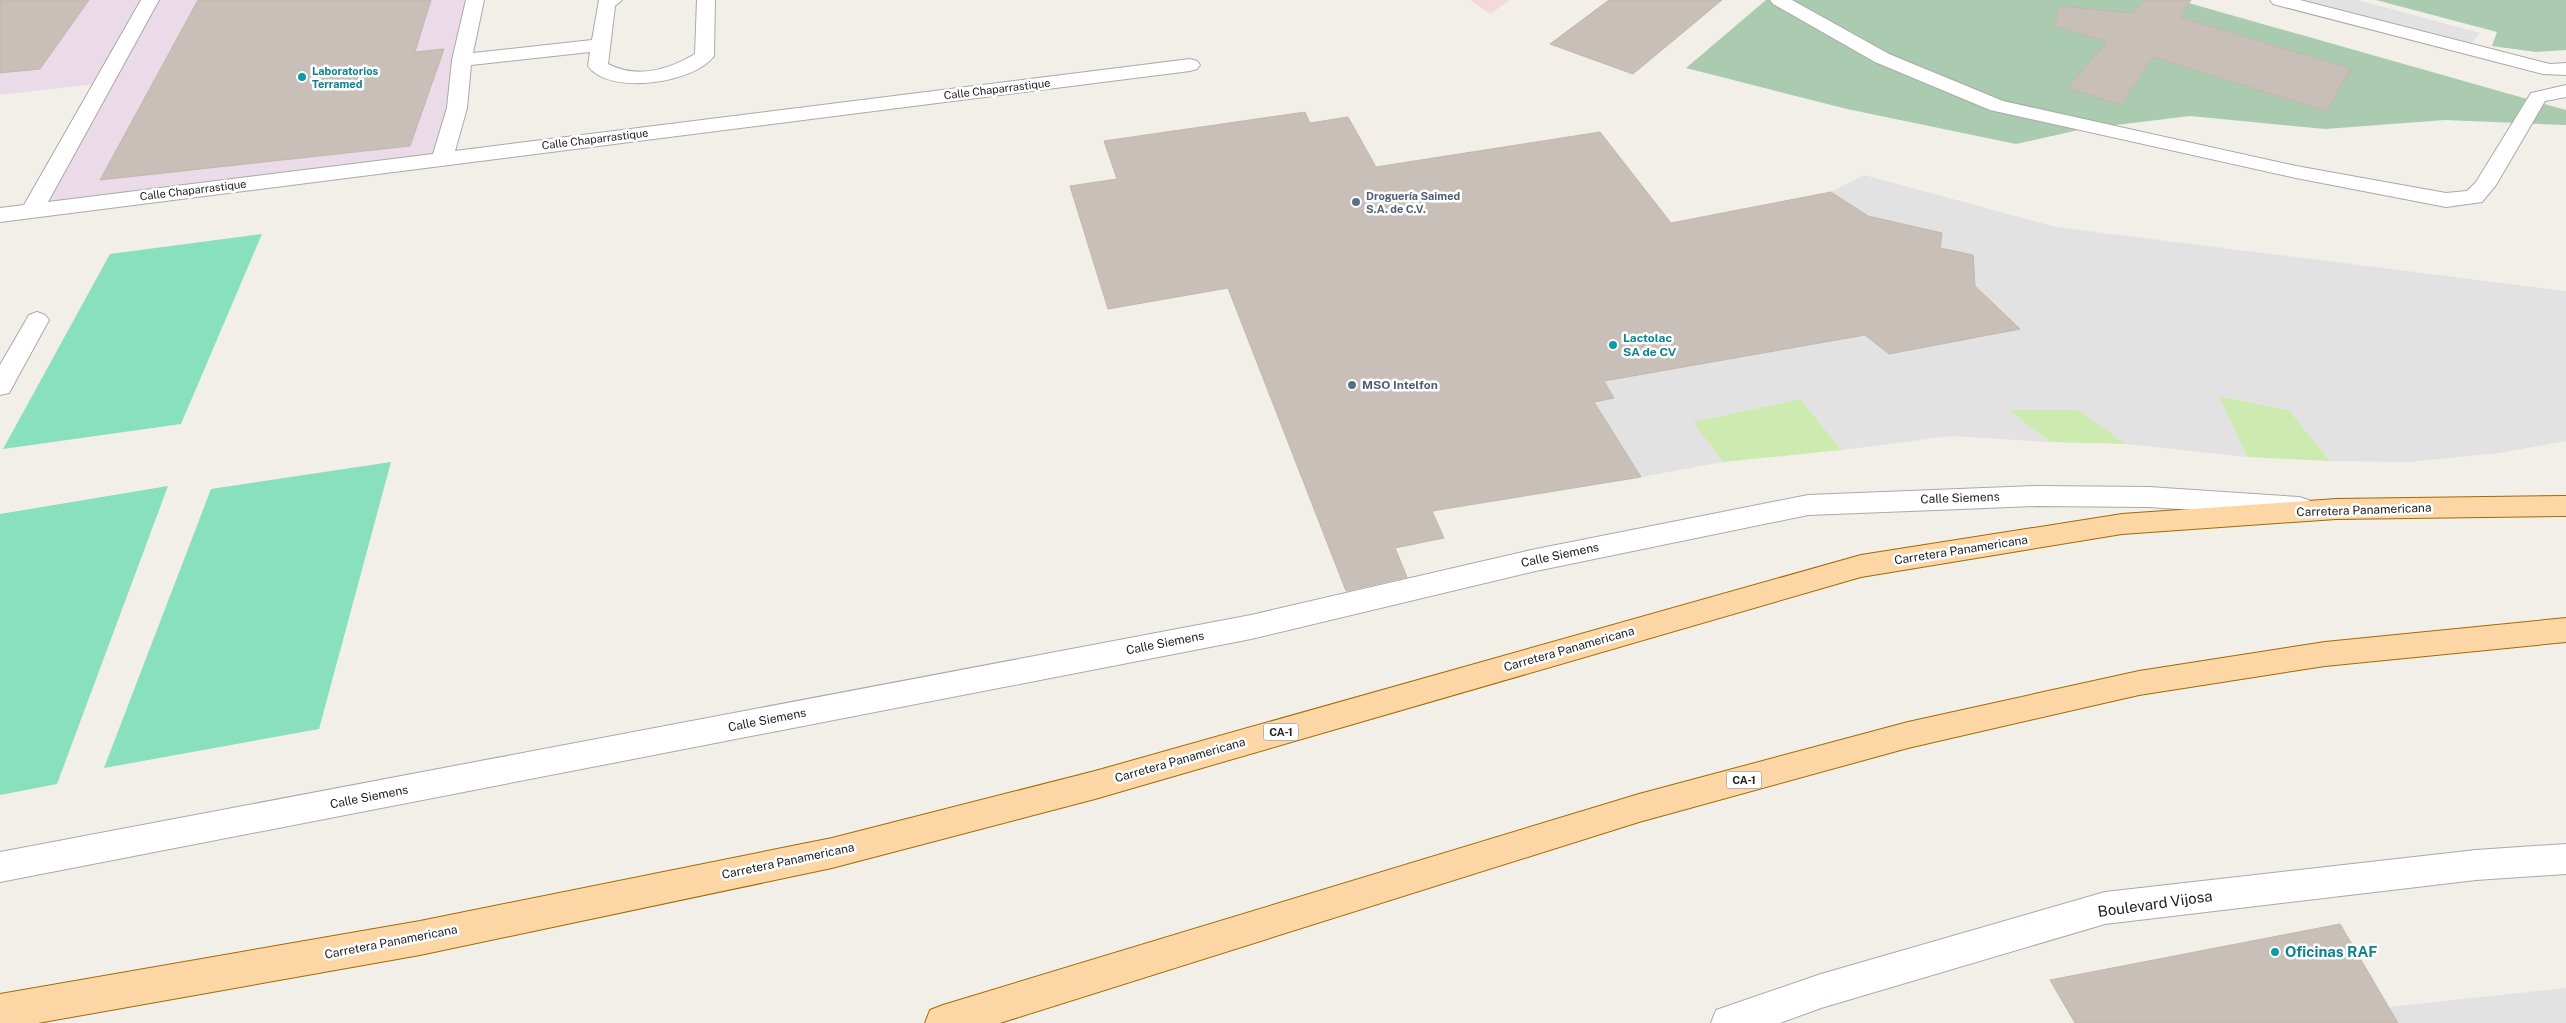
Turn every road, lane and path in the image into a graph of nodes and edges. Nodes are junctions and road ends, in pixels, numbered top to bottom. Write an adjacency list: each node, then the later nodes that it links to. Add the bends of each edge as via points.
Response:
1 (150, 0): 13 (street)
2 (475, 0): 8 (street)
3 (613, 0): 7 (street, via 606,3)
4 (706, 0): 7 (street, via 704,56 690,66 648,78 626,78 609,74 598,66)
5 (1779, 0): 11 (street, via 1882,58 1997,106 2296,172 2446,200 2474,197 2538,97)
6 (2279, 0): 10 (street, via 2550,70)
7 (599, 45): 8 (street)
8 (462, 60): 12 (street, via 457,108)
9 (1190, 65): 12 (street, Calle Chaparrastique)
10 (2566, 69)
11 (2566, 91)
12 (443, 158): 13 (street, Calle Chaparrastique)
13 (32, 211): 14 (street, Calle Chaparrastique)
14 (0, 215)
15 (38, 320): 16 (street)
16 (0, 387)
17 (2559, 503): 18 (main road, Carretera Panamericana / CA-1)
18 (2336, 509): 21 (street, Calle Siemens, via 2149,497 2056,496 1808,505 1531,561 1250,627); 22 (main road, Carretera Panamericana / CA-1, via 2122,524 1861,566 1095,785 832,853 420,938)
19 (2566, 630): 23 (main road, CA-1, via 2325,654 2139,683 1908,735 1639,808)
20 (2566, 859): 24 (street, Boulevard Vijosa, via 2476,865 2105,908 1821,991)
21 (0, 867)
22 (0, 1012)
23 (943, 1023)
24 (1728, 1023)

